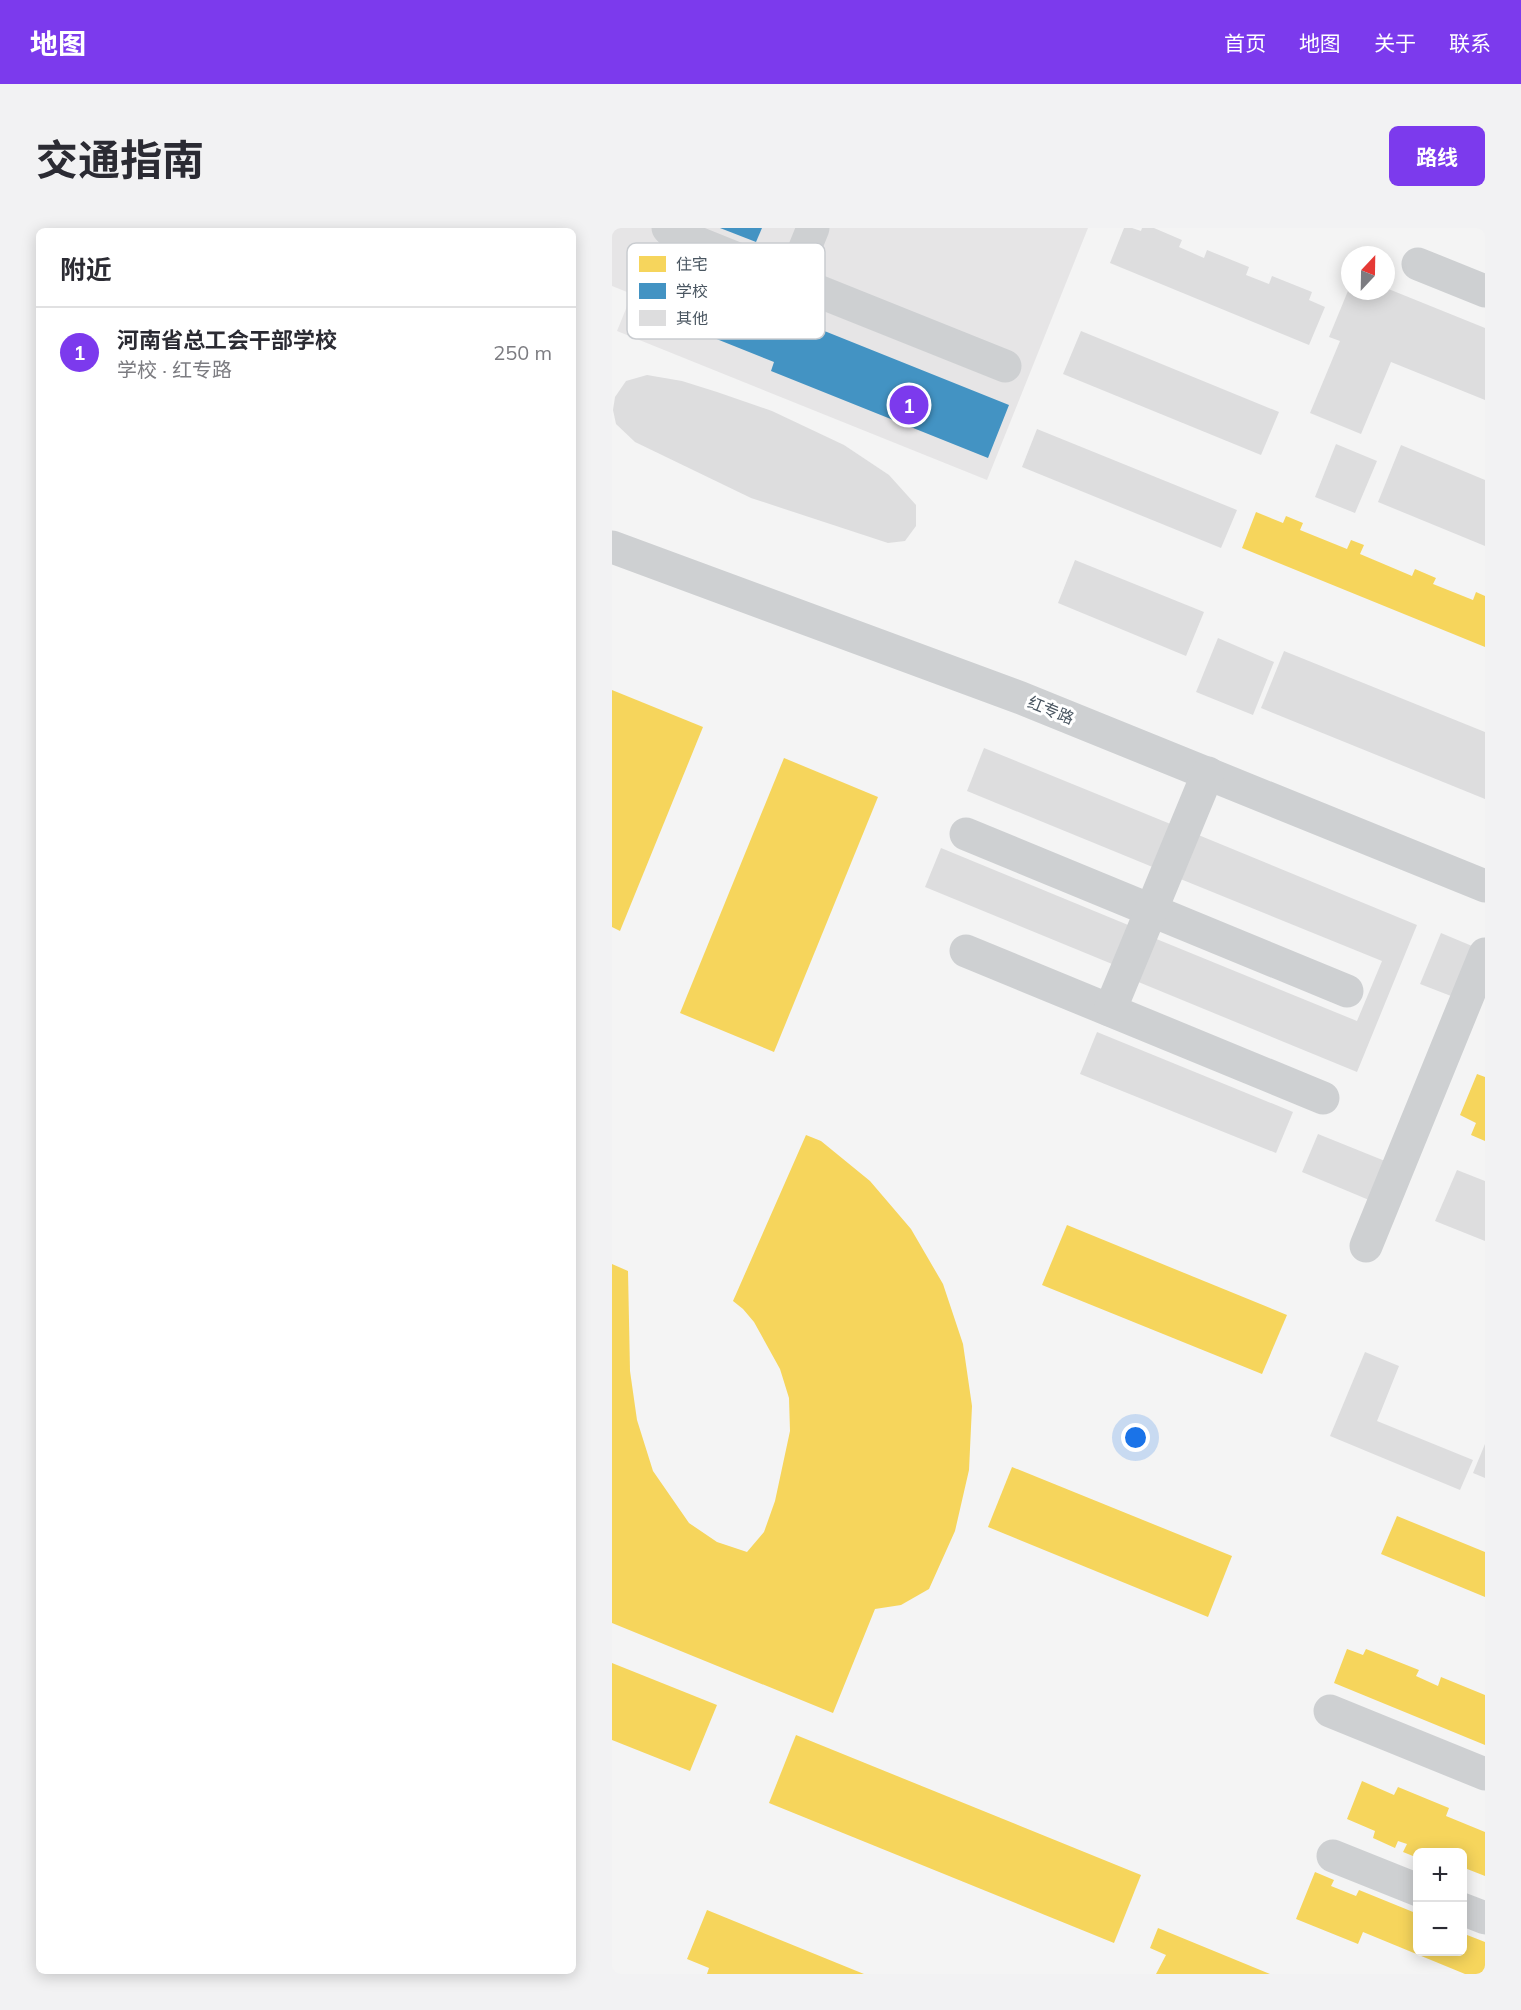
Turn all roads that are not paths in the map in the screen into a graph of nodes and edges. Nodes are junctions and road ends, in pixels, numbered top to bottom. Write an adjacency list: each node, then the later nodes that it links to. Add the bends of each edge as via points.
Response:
1 (668, 228): 3 (street)
2 (813, 228): 4 (street)
3 (698, 243)
4 (807, 243)
5 (1418, 264): 6 (street)
6 (1485, 291)
7 (825, 293): 8 (street)
8 (1005, 366)
9 (612, 547): 10 (street, 红专路, via 1021,698)
10 (1208, 773): 12 (street, 红专路); 13 (street)
11 (966, 834): 13 (street)
12 (1485, 886)
13 (1151, 910): 16 (street); 17 (street)
14 (966, 951): 17 (street)
15 (1485, 954): 19 (street)
16 (1347, 991)
17 (1110, 1010): 18 (street)
18 (1323, 1098)
19 (1365, 1246)
20 (1330, 1711): 21 (street)
21 (1485, 1774)
22 (1333, 1856): 23 (street)
23 (1413, 1888)
24 (1467, 1911): 25 (street)
25 (1485, 1918)

